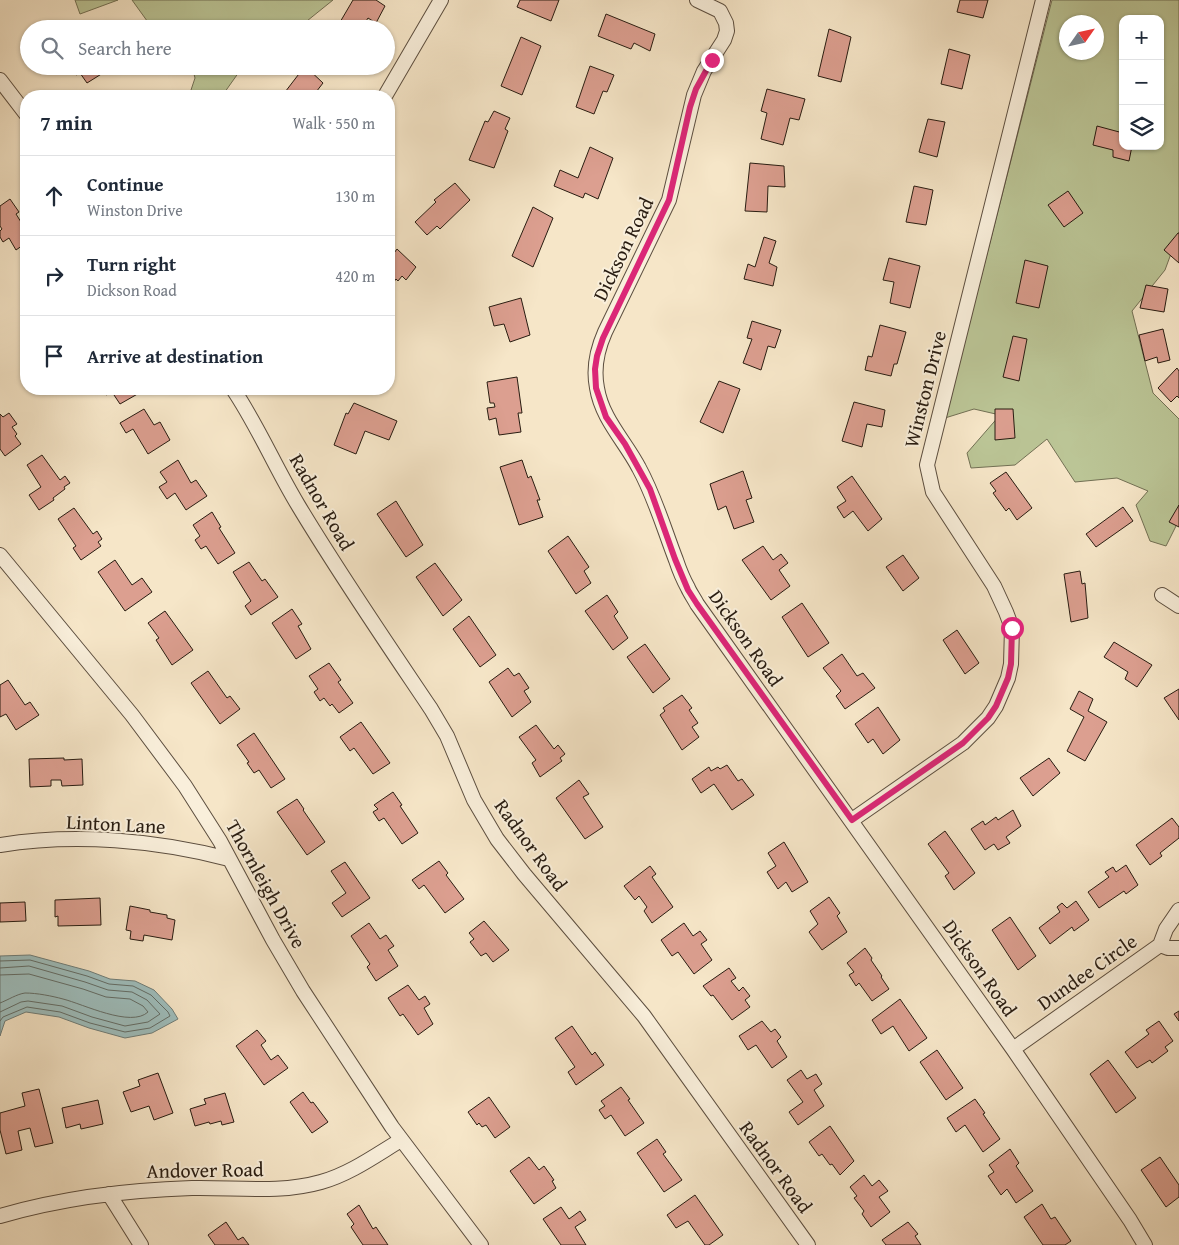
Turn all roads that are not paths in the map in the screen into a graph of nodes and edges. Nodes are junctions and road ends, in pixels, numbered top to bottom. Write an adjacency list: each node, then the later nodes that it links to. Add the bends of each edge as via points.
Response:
1 (441, 0): 5 (street)
2 (697, 0): 11 (street, Dickson Road, via 720,11 727,32 694,95 669,200 603,338 595,369 596,388 606,417 650,489 688,590)
3 (1043, 0): 11 (street, Winston Drive, via 927,464 939,503 994,586 1006,612 1012,628 1008,678 988,718 963,743)
4 (0, 80): 6 (street)
5 (388, 90)
6 (20, 106)
7 (237, 395): 23 (street, Radnor Road, via 325,550 447,736 474,800 497,839 644,1016)
8 (0, 555): 13 (street, Thornleigh Drive, via 156,744)
9 (1162, 595): 10 (street)
10 (1179, 606)
11 (852, 820): 17 (street, Dickson Road)
12 (0, 845): 13 (street, Linton Lane, via 61,840 121,841 174,847)
13 (230, 859): 18 (street, Thornleigh Drive, via 303,990)
14 (1179, 910): 15 (street, Dundee Circle)
15 (1160, 945): 16 (street, Dundee Circle); 17 (street, Dundee Circle)
16 (1179, 948)
17 (1013, 1049): 24 (street, Dickson Road)
18 (401, 1140): 19 (street, Andover Road, via 340,1175 300,1187 171,1189); 22 (street, Thornleigh Drive)
19 (109, 1194): 20 (street, Andover Road); 21 (street)
20 (0, 1216)
21 (141, 1245)
22 (481, 1245)
23 (808, 1245)
24 (1145, 1245)

